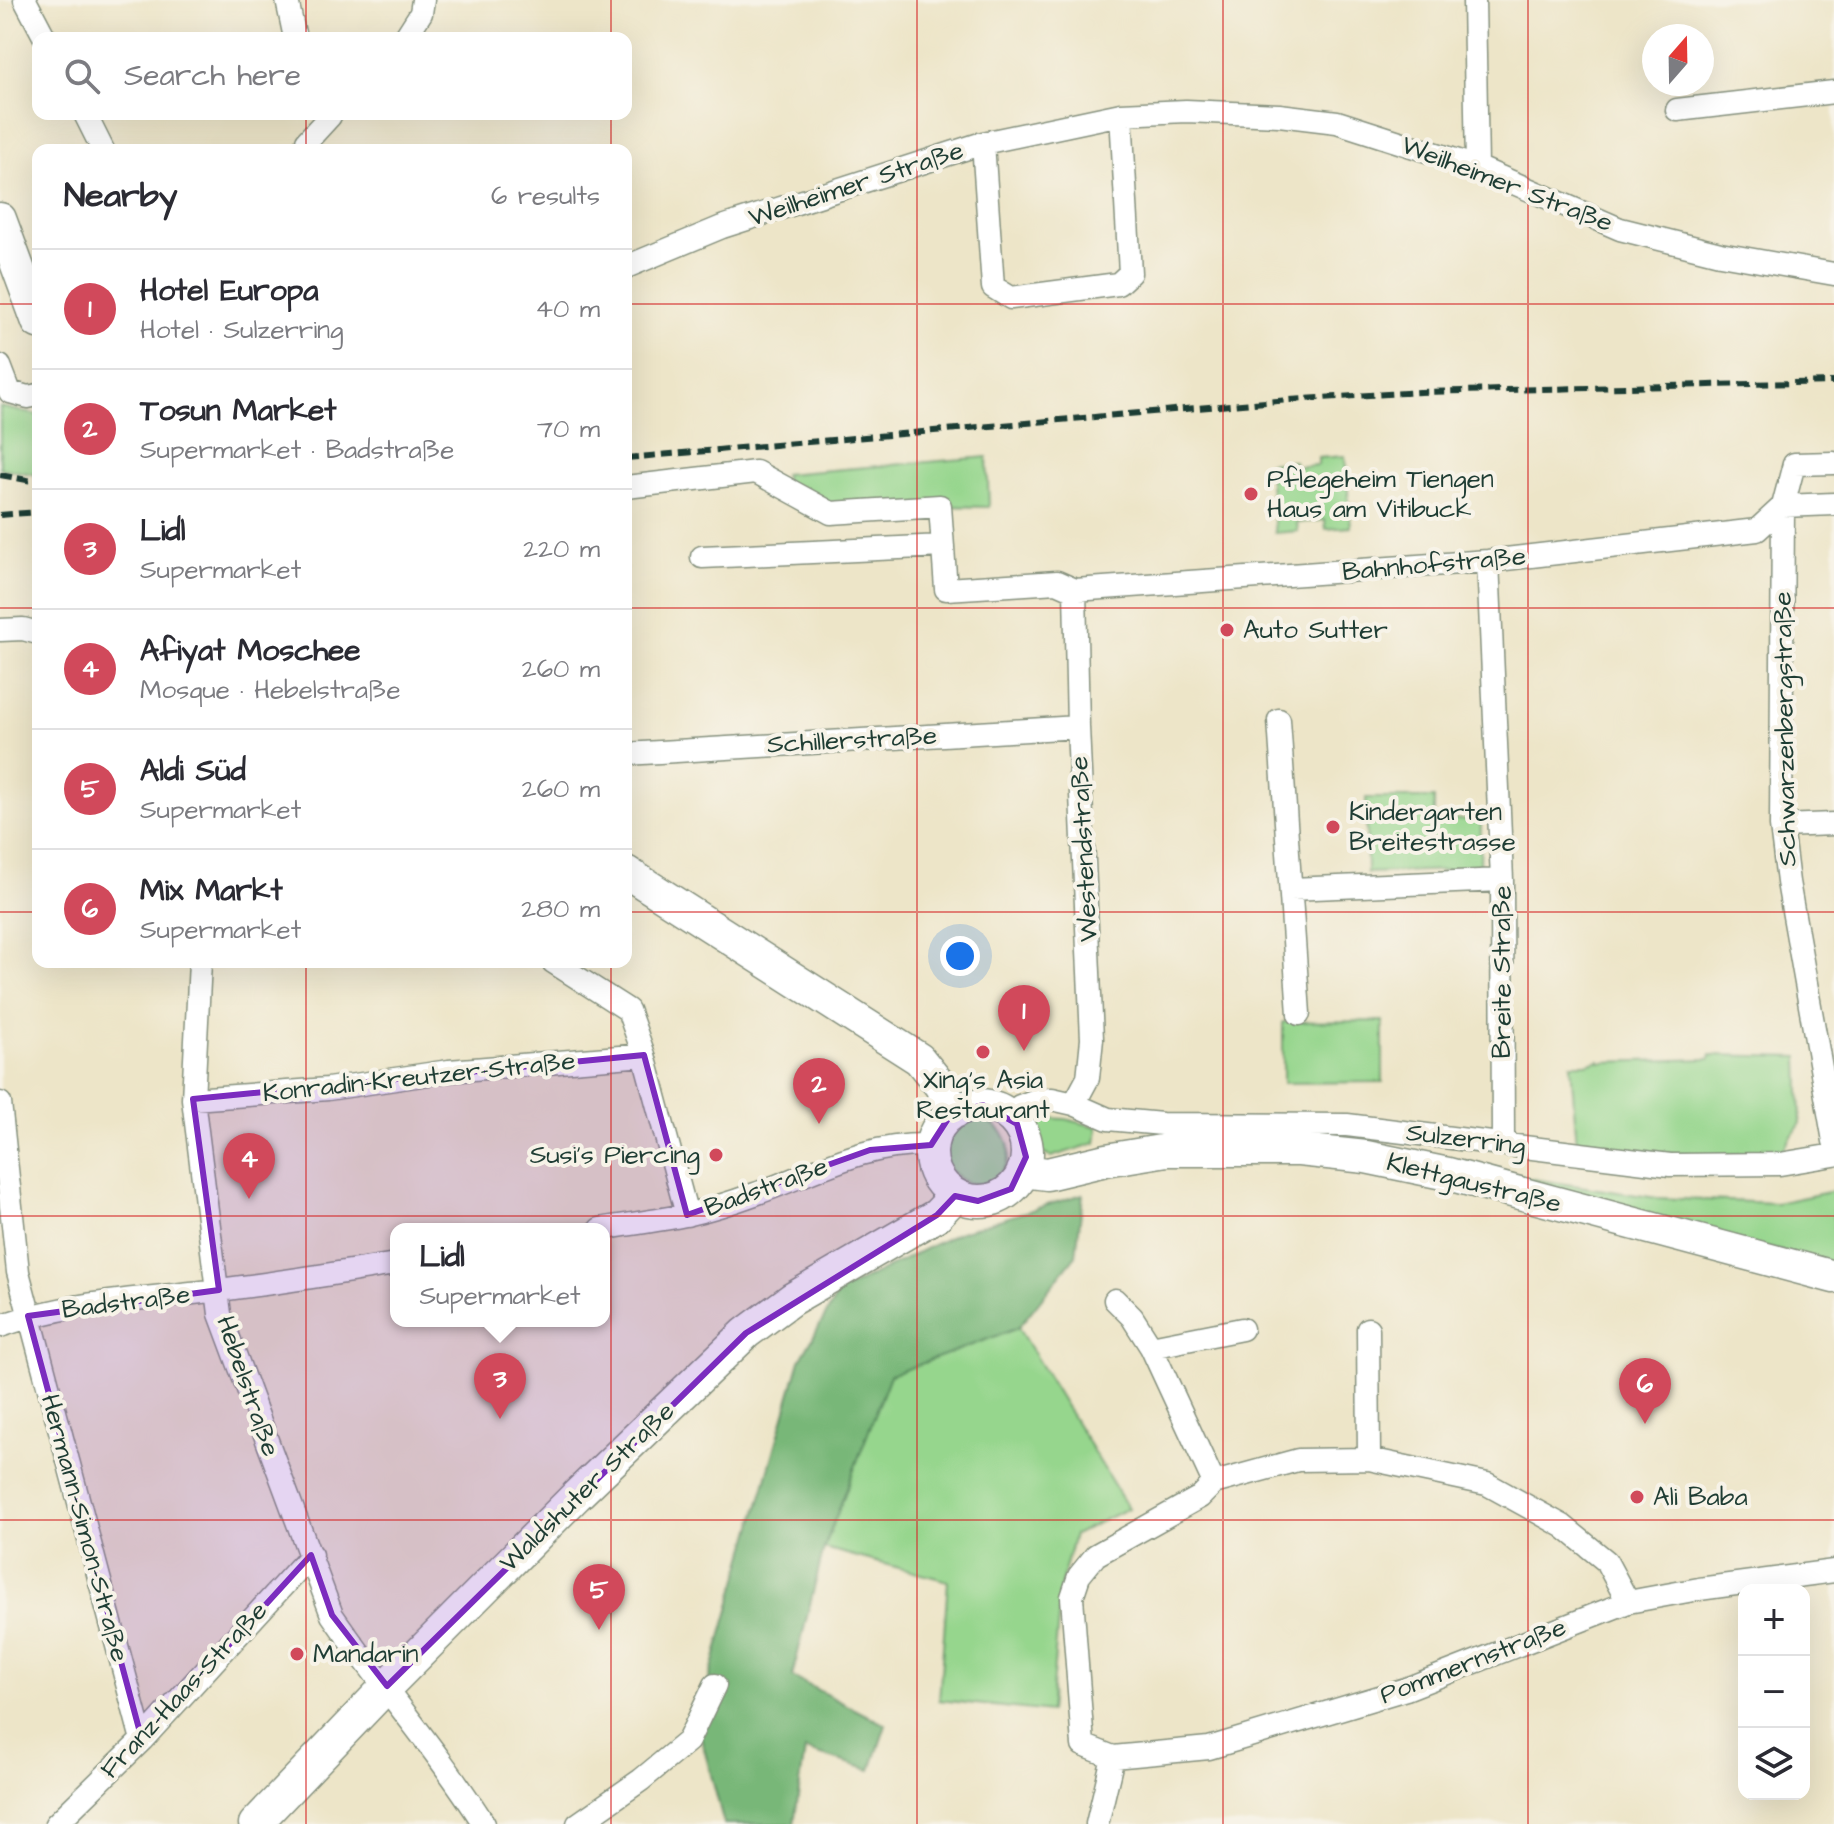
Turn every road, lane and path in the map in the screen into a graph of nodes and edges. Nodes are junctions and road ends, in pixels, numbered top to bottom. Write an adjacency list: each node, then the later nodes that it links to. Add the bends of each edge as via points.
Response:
1 (25, 0): 5 (street)
2 (287, 0): 6 (street)
3 (423, 0): 7 (street)
4 (1474, 0): 16 (street)
5 (42, 32)
6 (294, 32)
7 (409, 32)
8 (1834, 92): 9 (street)
9 (1677, 110)
10 (1121, 114): 13 (street, Weilheimer Straße); 13 (street, via 1130,273 1118,284 1011,298 993,287); 16 (street, Weilheimer Straße, via 1186,111 1337,122)
11 (88, 120): 14 (street)
12 (319, 120): 15 (street)
13 (983, 143): 18 (street, Weilheimer Straße, via 722,227)
14 (100, 144)
15 (307, 144)
16 (1477, 167): 19 (street, Weilheimer Straße, via 1620,229)
17 (0, 219): 20 (main road)
18 (632, 264)
19 (1834, 274)
20 (32, 306)
21 (0, 366): 22 (street, via 10,392)
22 (32, 396)
23 (1834, 463): 26 (street, via 1794,464)
24 (632, 486): 27 (street, via 756,472 831,513 940,506)
25 (1834, 504): 26 (street)
26 (1783, 506): 29 (street, Bahnhofstraße, via 1757,530); 37 (street, Schwarzenbergstraße)
27 (943, 546): 28 (street); 30 (street, via 946,589 1057,582)
28 (702, 557)
29 (1488, 561): 30 (street, Bahnhofstraße); 39 (street, Breite Straße)
30 (1075, 590): 34 (street, Westendstraße)
31 (0, 630): 32 (street)
32 (32, 631)
33 (1279, 720): 40 (street)
34 (1078, 727): 35 (street, Schillerstraße); 47 (street, Westendstraße, via 1092,1039 1088,1078)
35 (632, 754)
36 (1834, 824): 37 (street)
37 (1781, 826): 50 (street, Schwarzenbergstraße)
38 (632, 876): 48 (main road, via 919,1059)
39 (1502, 880): 40 (street); 51 (street, Breite Straße)
40 (1291, 889): 43 (street)
41 (200, 968): 45 (street, Hebelstraße)
42 (562, 968): 44 (street, via 628,1010)
43 (1299, 1014)
44 (644, 1055): 45 (street, Konradin-Kreutzer-Straße); 56 (street)
45 (193, 1099): 60 (street, Hebelstraße)
46 (0, 1103): 62 (street, Hermann-Simon-Straße, via 18,1272)
47 (1074, 1104): 49 (street, Sulzerring, via 1036,1100); 51 (street, Sulzerring, via 1108,1119 1149,1123 1347,1125)
48 (955, 1112): 49 (main road, via 983,1105); 52 (main road, via 941,1123)
49 (1009, 1115): 54 (main road, via 1024,1138)
50 (1834, 1141)
51 (1503, 1144): 53 (street, Sulzerring, via 1670,1165 1780,1164)
52 (931, 1145): 55 (main road, via 935,1172); 56 (street, Badstraße, via 870,1150)
53 (1834, 1155)
54 (1023, 1171): 55 (main road, via 1011,1189 996,1198); 59 (main road, Klettgaustraße, via 1047,1174 1167,1150 1299,1150 1366,1157)
55 (955, 1196): 73 (main road, Waldshuter Straße, via 937,1215 792,1299 746,1333)
56 (687, 1215): 57 (street, Badstraße)
57 (610, 1227)
58 (390, 1265): 60 (street, Badstraße)
59 (1834, 1277)
60 (219, 1290): 62 (street, Badstraße); 69 (street, Hebelstraße, via 220,1314)
61 (1115, 1300): 66 (street)
62 (28, 1316): 63 (street, Badstraße); 74 (street, Hermann-Simon-Straße)
63 (0, 1326)
64 (1242, 1329): 66 (street)
65 (1368, 1329): 67 (street)
66 (1151, 1347): 68 (street)
67 (1369, 1459): 68 (street, via 1298,1460); 71 (street, via 1487,1484 1563,1526 1606,1561)
68 (1214, 1483): 75 (street, Pommernstraße, via 1200,1497 1096,1555 1079,1576 1072,1597 1083,1745)
69 (311, 1555): 73 (street, Hebelstraße, via 332,1615); 74 (street, Franz-Haas-Straße)
70 (1834, 1571): 71 (street, Pommernstraße)
71 (1628, 1602): 75 (street, Pommernstraße, via 1406,1689 1209,1748)
72 (715, 1685): 79 (street, via 688,1741)
73 (387, 1686): 77 (main road, Waldshuter Straße); 78 (street, Hebelstraße)
74 (142, 1740): 76 (street, Franz-Haas-Straße)
75 (1113, 1757): 80 (street)
76 (56, 1824)
77 (255, 1824)
78 (484, 1824)
79 (578, 1824)
80 (1097, 1824)

